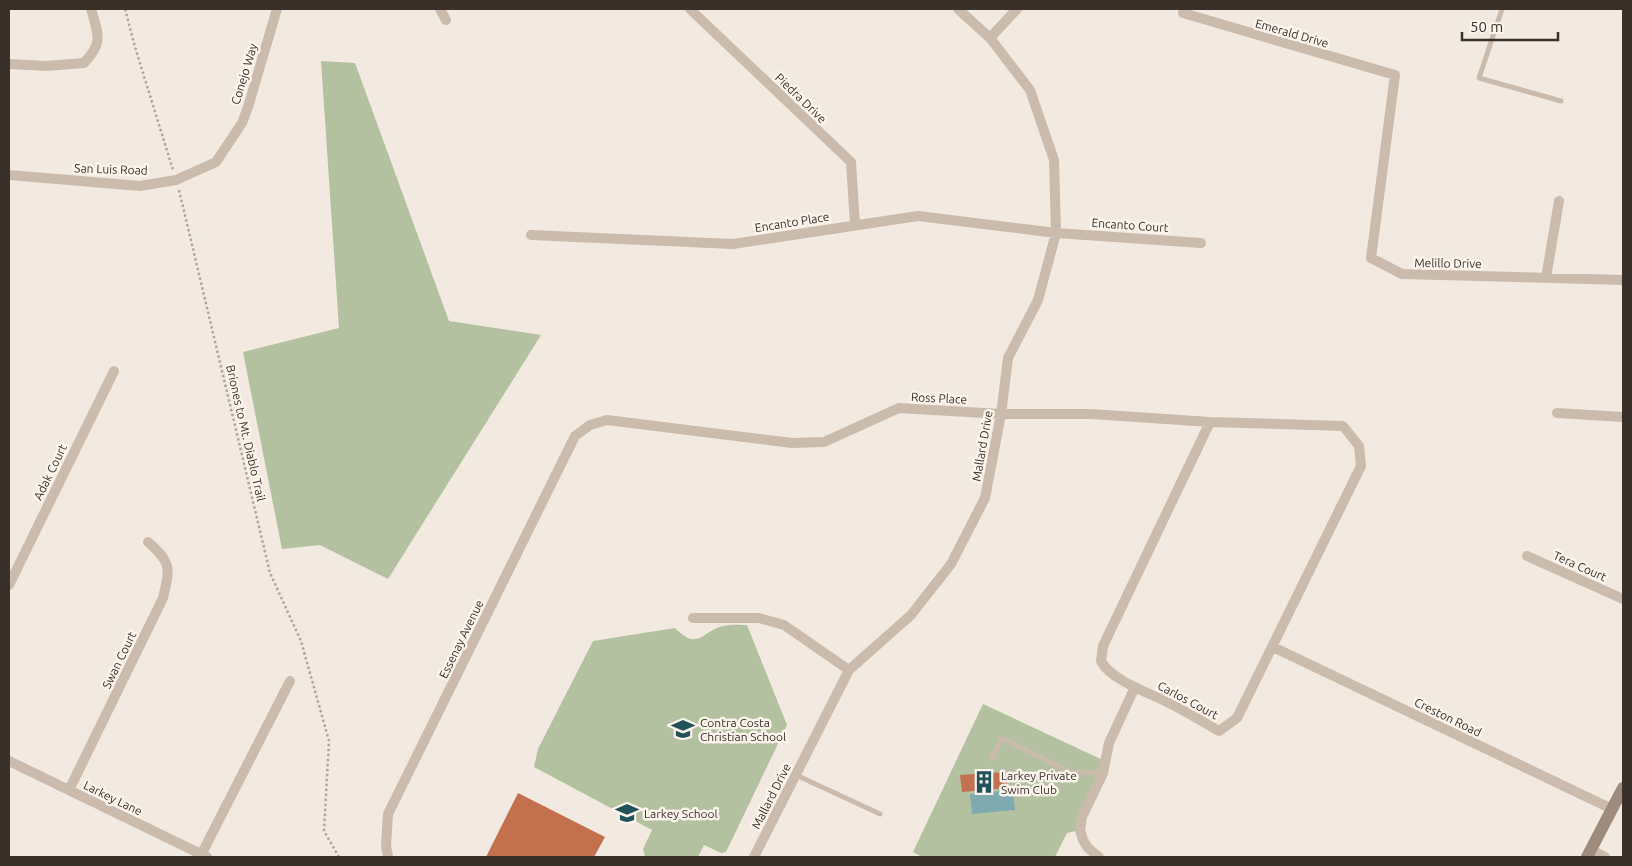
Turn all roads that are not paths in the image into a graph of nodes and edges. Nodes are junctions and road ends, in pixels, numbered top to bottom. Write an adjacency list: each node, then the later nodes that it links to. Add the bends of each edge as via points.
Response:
1 (91, 9): 11 (street, via 98,35 95,51 84,63)
2 (277, 9): 14 (street, Conejo Way, via 248,107)
3 (440, 9): 9 (street)
4 (958, 9): 10 (street, Mallard Drive)
5 (1017, 9): 10 (street)
6 (1502, 9): 13 (lane, via 1479,78)
7 (697, 11): 17 (street, Piedra Drive, via 851,162)
8 (1183, 13): 12 (street, Emerald Drive)
9 (446, 20)
10 (990, 38): 18 (street, Mallard Drive, via 1030,90 1048,142 1054,160)
11 (9, 64)
12 (1395, 75): 21 (street, Melillo Drive, via 1371,258 1402,274)
13 (1561, 101)
14 (229, 144): 15 (street, San Luis Road, via 216,162 176,180 140,186)
15 (9, 176)
16 (1559, 201): 21 (street)
17 (855, 224): 18 (street, Encanto Place, via 918,216); 19 (street, Encanto Place, via 733,244)
18 (1056, 233): 20 (street, Encanto Court); 25 (street, Mallard Drive, via 1038,300 1008,358)
19 (531, 234)
20 (1201, 243)
21 (1546, 278): 22 (street, Melillo Drive)
22 (1623, 280)
23 (114, 371): 32 (street, Adak Court)
24 (1557, 413): 26 (street)
25 (1001, 414): 27 (street, Ross Place, via 1091,414); 29 (street, Ross Place, via 899,408 824,442 792,443 607,420 590,425); 36 (street, Mallard Drive, via 985,498 951,564 911,615)
26 (1623, 417)
27 (1210, 422): 28 (street, Ross Place); 38 (street, Carlos Court, via 1103,646 1103,666)
28 (1343, 426): 35 (street, Carlos Court, via 1359,446 1361,466)
29 (575, 436): 49 (street, Essenay Avenue, via 388,814)
30 (148, 542): 44 (street, Swan Court, via 164,555 168,574 163,598)
31 (1527, 556): 33 (street, Tera Court)
32 (9, 585)
33 (1623, 599)
34 (693, 618): 36 (street, via 759,618 784,625)
35 (1273, 646): 38 (street, Carlos Court, via 1237,718 1219,731); 45 (street, Creston Road)
36 (850, 670): 42 (street, Mallard Drive)
37 (290, 681): 48 (street)
38 (1135, 687): 41 (street, via 1109,743)
39 (992, 759): 41 (lane, via 1002,738 1070,772)
40 (9, 761): 44 (street, Larkey Lane)
41 (1103, 772): 51 (street, via 1082,817 1080,830 1088,848)
42 (795, 774): 46 (lane); 50 (street, Mallard Drive)
43 (1623, 788): 45 (main road)
44 (69, 790): 48 (street, Larkey Lane)
45 (1612, 809): 47 (main road)
46 (880, 814)
47 (1589, 854): 52 (street)
48 (204, 856)
49 (388, 857)
50 (754, 857)
51 (1100, 857)
52 (1605, 857)

